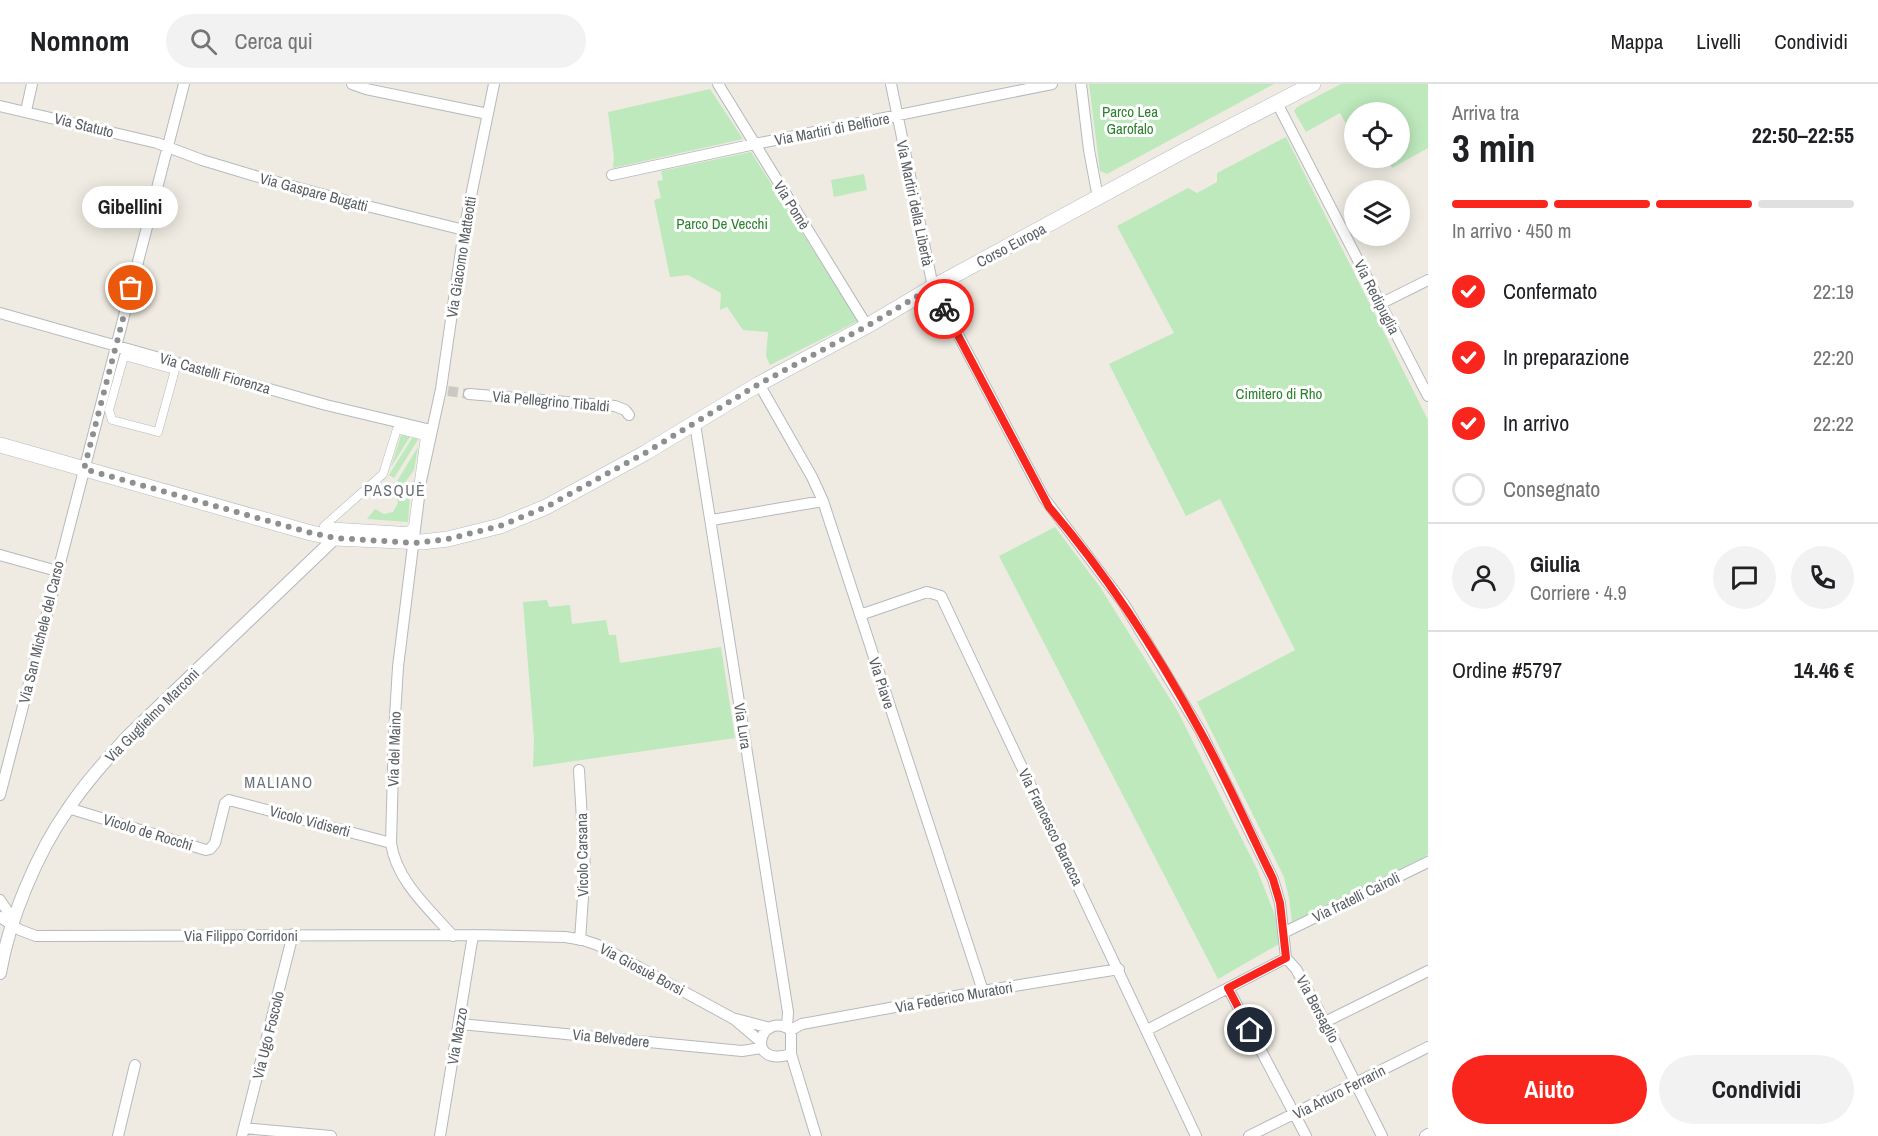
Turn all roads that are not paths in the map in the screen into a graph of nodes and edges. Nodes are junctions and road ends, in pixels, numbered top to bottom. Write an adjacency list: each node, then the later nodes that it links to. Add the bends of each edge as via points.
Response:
1 (32, 84): 12 (street)
2 (184, 84): 17 (street, Via San Michele del Carso)
3 (352, 84): 13 (street)
4 (494, 84): 13 (street, Via Giacomo Matteotti)
5 (718, 84): 16 (street, Via Pomè)
6 (891, 84): 14 (street, Via Martiri della Libertà)
7 (1052, 84): 14 (street, Via Martiri di Belfiore)
8 (1081, 84): 19 (street)
9 (1313, 84): 10 (main road, Corso Europa)
10 (1277, 103): 19 (main road, Corso Europa); 23 (street, Via Redipuglia)
11 (2, 106): 12 (street, Via Statuto); 15 (street)
12 (26, 111): 17 (street, Via Statuto)
13 (488, 114): 20 (street, Via Giacomo Matteotti)
14 (897, 116): 16 (street, Via Martiri di Belfiore); 22 (street, Via Martiri della Libertà)
15 (0, 118)
16 (754, 144): 18 (street, Via Martiri di Belfiore); 25 (street, Via Pomè)
17 (167, 147): 20 (street, Via Gaspare Bugatti, via 273,181); 26 (street, Via San Michele del Carso)
18 (612, 175)
19 (1098, 198): 22 (main road, Corso Europa)
20 (464, 230): 33 (street, Via Giacomo Matteotti, via 444,390)
21 (1428, 280): 23 (street)
22 (933, 287): 25 (main road, Corso Europa); 52 (street, Via Bersaglio, via 1044,498 1124,604 1201,732 1273,879)
23 (1380, 304): 30 (street, Via Redipuglia)
24 (0, 313): 26 (street, Via Castelli Fiorenza)
25 (867, 326): 28 (main road, Corso Europa)
26 (117, 344): 33 (street, Via Castelli Fiorenza); 35 (street, Via San Michele del Carso)
27 (124, 356): 27 (street, via 175,370 158,432 112,420 109,410)
28 (759, 384): 32 (main road, Corso Europa); 36 (street, Via Piave)
29 (469, 394): 31 (street, Via Pellegrino Tibaldi, via 615,406)
30 (1428, 396)
31 (629, 415)
32 (695, 424): 37 (street, Via Lura); 39 (main road, Corso Europa, via 546,507 500,526)
33 (428, 433): 33 (street, via 410,530 324,526 384,474 396,429); 39 (street, Via del Maino)
34 (0, 445): 35 (main road, Corso Europa)
35 (84, 469): 38 (main road, Corso Europa); 41 (street, Via San Michele del Carso)
36 (823, 501): 37 (street); 42 (street, Via Piave)
37 (712, 520): 67 (street, Via Lura)
38 (335, 538): 39 (main road, Corso Europa); 46 (street, Via Guglielmo Marconi, via 129,735)
39 (414, 543): 47 (street, Via del Maino, via 398,667)
40 (0, 555): 41 (street)
41 (57, 571): 44 (street, Via San Michele del Carso)
42 (860, 615): 58 (street, Via Francesco Baracca, via 927,592 941,596); 62 (street, Via Piave)
43 (579, 770): 56 (street, Vicolo Carsana, via 585,869)
44 (0, 795)
45 (228, 800): 46 (street, Vicolo de Rocchi, via 213,846 206,850); 47 (street, Vicolo Vidiserti)
46 (68, 808): 51 (street, Via Guglielmo Marconi)
47 (391, 843): 55 (street, Via del Maino, via 400,870)
48 (1428, 862): 52 (street, Via fratelli Cairoli)
49 (0, 900): 51 (street)
50 (0, 917): 51 (street, Via Filippo Corridoni)
51 (11, 924): 53 (street, Via Filippo Corridoni, via 36,936); 60 (street, Via Guglielmo Marconi)
52 (1283, 933): 57 (street, Via Bersaglio)
53 (293, 934): 55 (street, Via Filippo Corridoni); 75 (street, Via Ugo Foscolo)
54 (473, 935): 55 (street, Via Filippo Corridoni); 56 (street, Via Giosuè Borsi); 65 (street, Via Mazzo)
55 (453, 936)
56 (580, 940): 63 (street, Via Giosuè Borsi, via 598,945)
57 (1286, 958): 61 (street); 64 (street, Via Bersaglio)
58 (1119, 969): 62 (street, Via Federico Muratori); 68 (street, Via Francesco Baracca)
59 (1428, 971): 64 (street)
60 (0, 973)
61 (1228, 988): 68 (street); 74 (street)
62 (983, 991): 67 (street, Via Federico Muratori)
63 (734, 1019): 66 (street, Via Giosuè Borsi); 69 (street, Via Giosuè Borsi)
64 (1325, 1022): 73 (street, Via Bersaglio)
65 (460, 1024): 69 (street, Via Belvedere, via 742,1051); 78 (street, Via Mazzo)
66 (770, 1028): 67 (street); 69 (street, via 764,1032)
67 (789, 1029): 71 (street)
68 (1147, 1030): 80 (street, Via Francesco Baracca)
69 (761, 1045): 71 (street, via 765,1053)
70 (1428, 1047): 73 (street, Via Arturo Ferrarin)
71 (791, 1054): 79 (street)
72 (135, 1065): 76 (street)
73 (1356, 1083): 74 (street, Via Arturo Ferrarin); 83 (street, Via Bersaglio)
74 (1295, 1114): 81 (street, Via Arturo Ferrarin); 82 (street)
75 (243, 1132): 77 (street)
76 (118, 1136)
77 (331, 1136)
78 (440, 1136)
79 (816, 1136)
80 (1196, 1136)
81 (1249, 1136)
82 (1306, 1136)
83 (1383, 1136)

